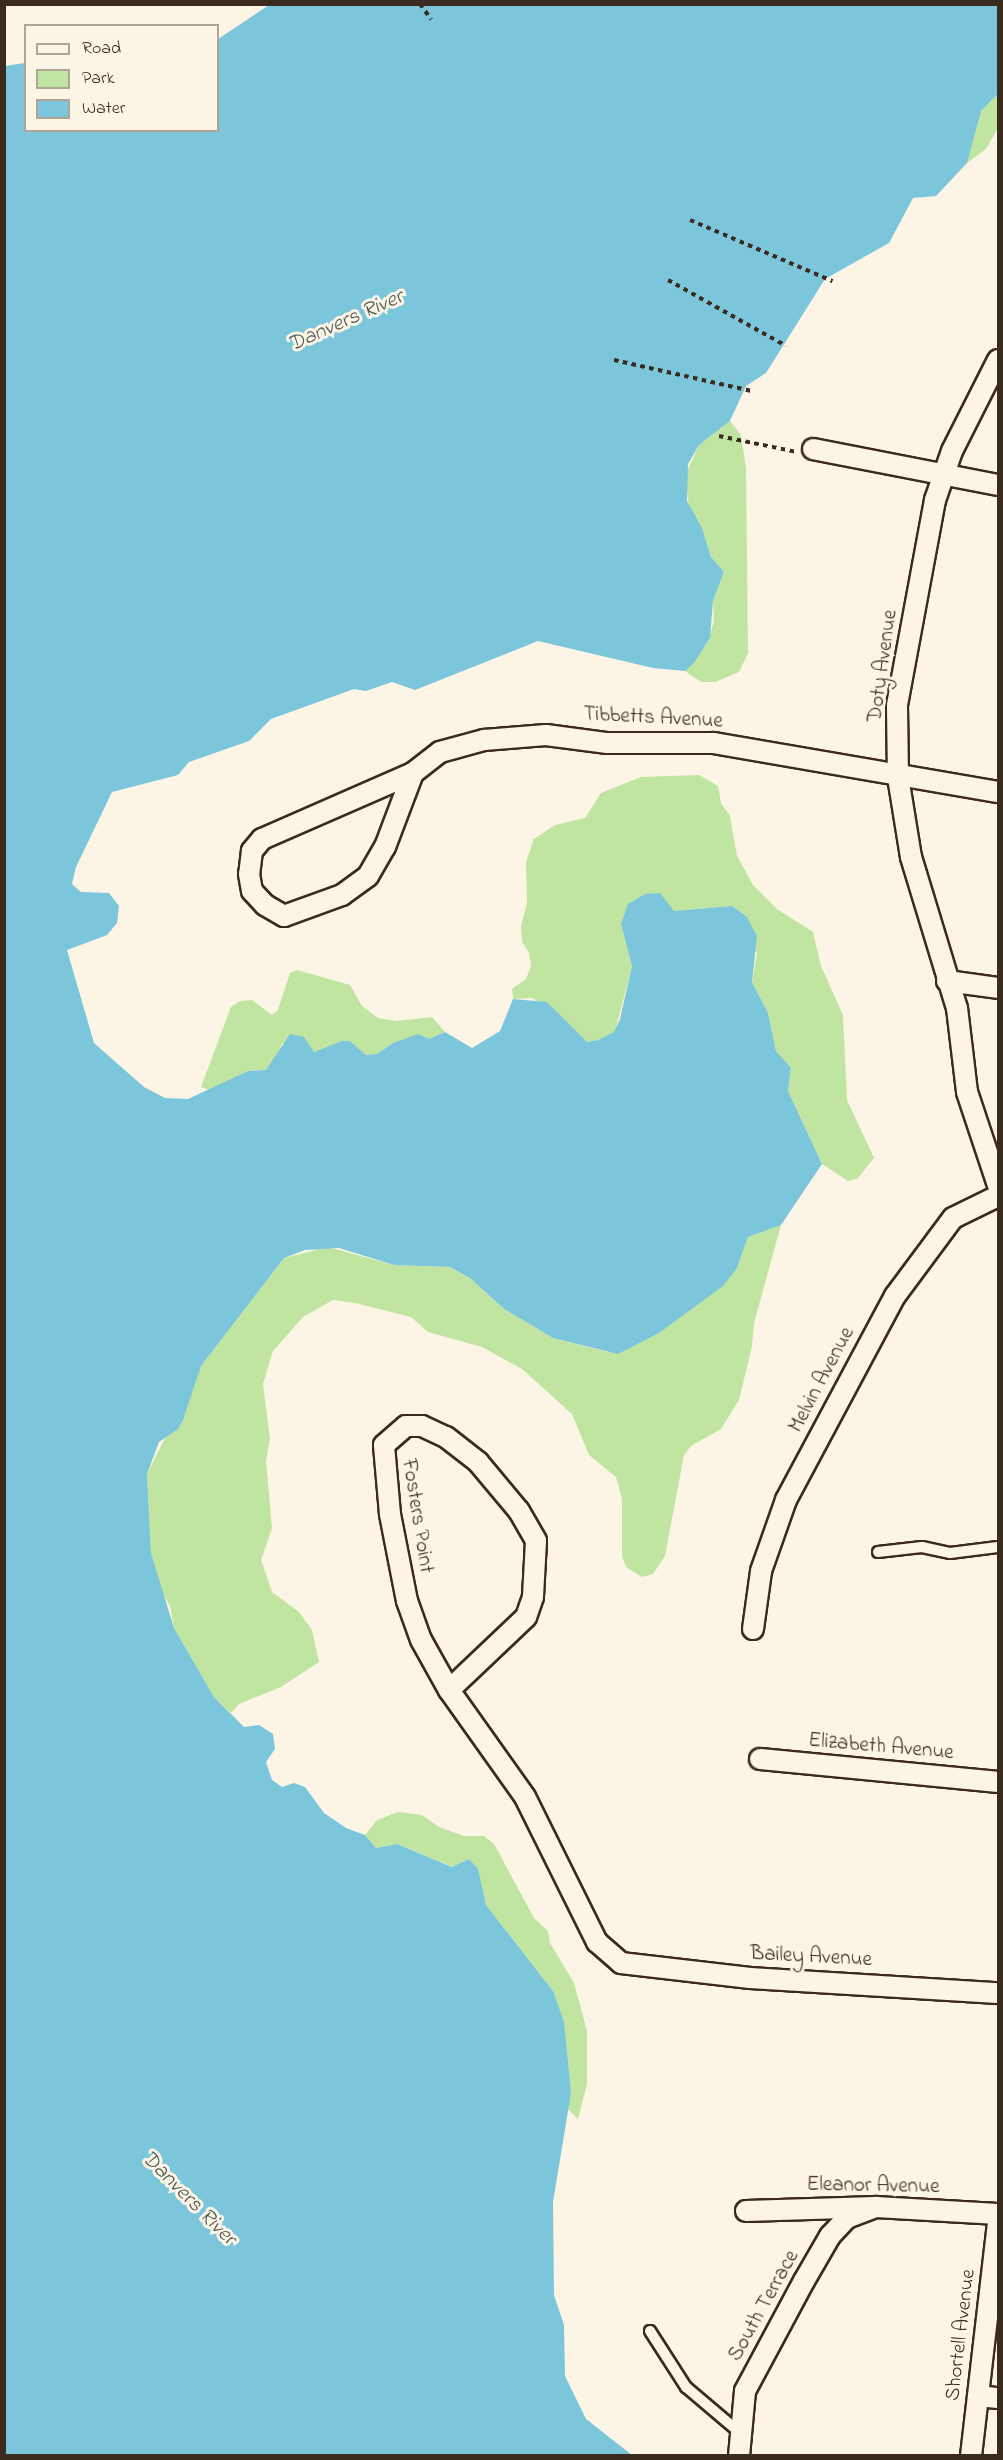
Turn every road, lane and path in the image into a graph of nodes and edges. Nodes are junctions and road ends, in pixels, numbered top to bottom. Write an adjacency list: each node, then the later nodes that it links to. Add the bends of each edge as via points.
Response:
1 (420, 4): 2 (path)
2 (431, 19)
3 (690, 220): 5 (path)
4 (668, 280): 6 (path)
5 (832, 281)
6 (786, 346)
7 (614, 360): 9 (path)
8 (999, 360): 12 (street, Doty Avenue)
9 (752, 391)
10 (719, 436): 11 (path, via 796,452)
11 (813, 448): 12 (street)
12 (944, 475): 13 (street); 15 (street, Doty Avenue, via 935,500 897,706)
13 (999, 485)
14 (413, 773): 14 (street, Tibbetts Avenue, via 385,848 368,876 342,895 284,916 265,905 252,891 252,851 262,839); 15 (street, Tibbetts Avenue, via 440,752 484,740 546,735 607,743 714,743)
15 (898, 777): 16 (street, Tibbetts Avenue); 17 (street, Doty Avenue, via 911,857)
16 (999, 792)
17 (947, 981): 18 (street); 19 (street, Doty Avenue, via 957,1008 967,1092)
18 (999, 988)
19 (999, 1185)
20 (999, 1196): 23 (street, Melvin Avenue, via 953,1218 895,1296 786,1500 761,1571)
21 (999, 1548): 22 (lane, via 950,1553 922,1547)
22 (878, 1552)
23 (753, 1629)
24 (449, 1690): 24 (street, Fosters Point, via 421,1640 407,1600 390,1514 384,1445 406,1426 422,1426 446,1437 478,1462 519,1511 536,1541 533,1597 525,1617); 27 (street, Fosters Point, via 525,1797 597,1942)
25 (760, 1759): 26 (street, Elizabeth Avenue)
26 (999, 1782)
27 (621, 1963): 28 (street, Bailey Avenue, via 750,1978)
28 (999, 1993)
29 (876, 2207): 30 (street, Eleanor Avenue); 31 (street, Eleanor Avenue); 36 (street, South Terrace, via 847,2218 830,2236 744,2391)
30 (746, 2211)
31 (999, 2214)
32 (999, 2221): 34 (street, Shortell Avenue)
33 (650, 2331): 36 (lane, via 686,2387)
34 (978, 2396): 35 (street); 38 (street, Shortell Avenue)
35 (999, 2398)
36 (739, 2432): 37 (street, South Terrace)
37 (739, 2456)
38 (971, 2456)

